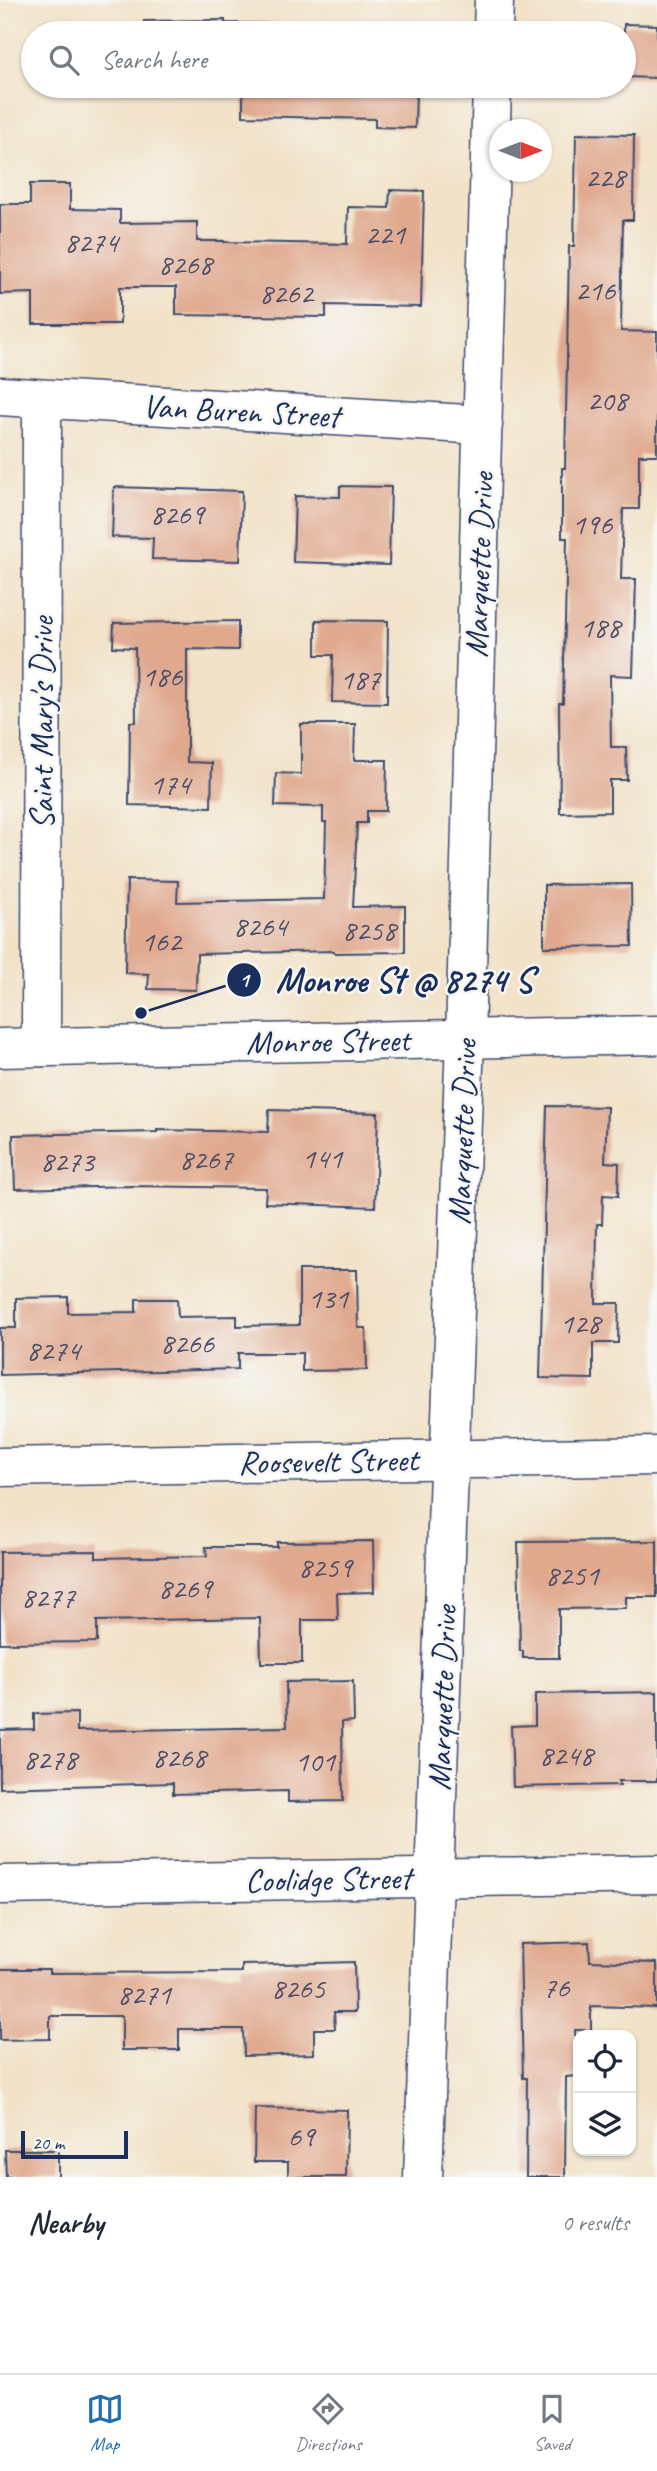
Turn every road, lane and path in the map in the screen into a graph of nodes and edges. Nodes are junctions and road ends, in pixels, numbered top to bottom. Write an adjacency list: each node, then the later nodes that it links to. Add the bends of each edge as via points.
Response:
1 (494, 0): 2 (street)
2 (493, 21)
3 (492, 98): 6 (street, Marquette Drive)
4 (0, 396): 5 (street, Van Buren Street)
5 (42, 400): 6 (street, Van Buren Street); 9 (street, Saint Mary's Drive)
6 (483, 425): 8 (street, Marquette Drive)
7 (657, 1035): 8 (street, Monroe Street)
8 (466, 1038): 9 (street, Monroe Street); 12 (street, Marquette Drive)
9 (41, 1047): 10 (street, Monroe Street)
10 (0, 1048)
11 (657, 1456): 12 (street, Roosevelt Street)
12 (451, 1458): 13 (street, Roosevelt Street); 15 (street, Marquette Drive)
13 (0, 1467)
14 (657, 1874): 15 (street, Coolidge Street)
15 (435, 1877): 16 (street, Coolidge Street); 17 (street, Marquette Drive)
16 (0, 1885)
17 (424, 2177)

